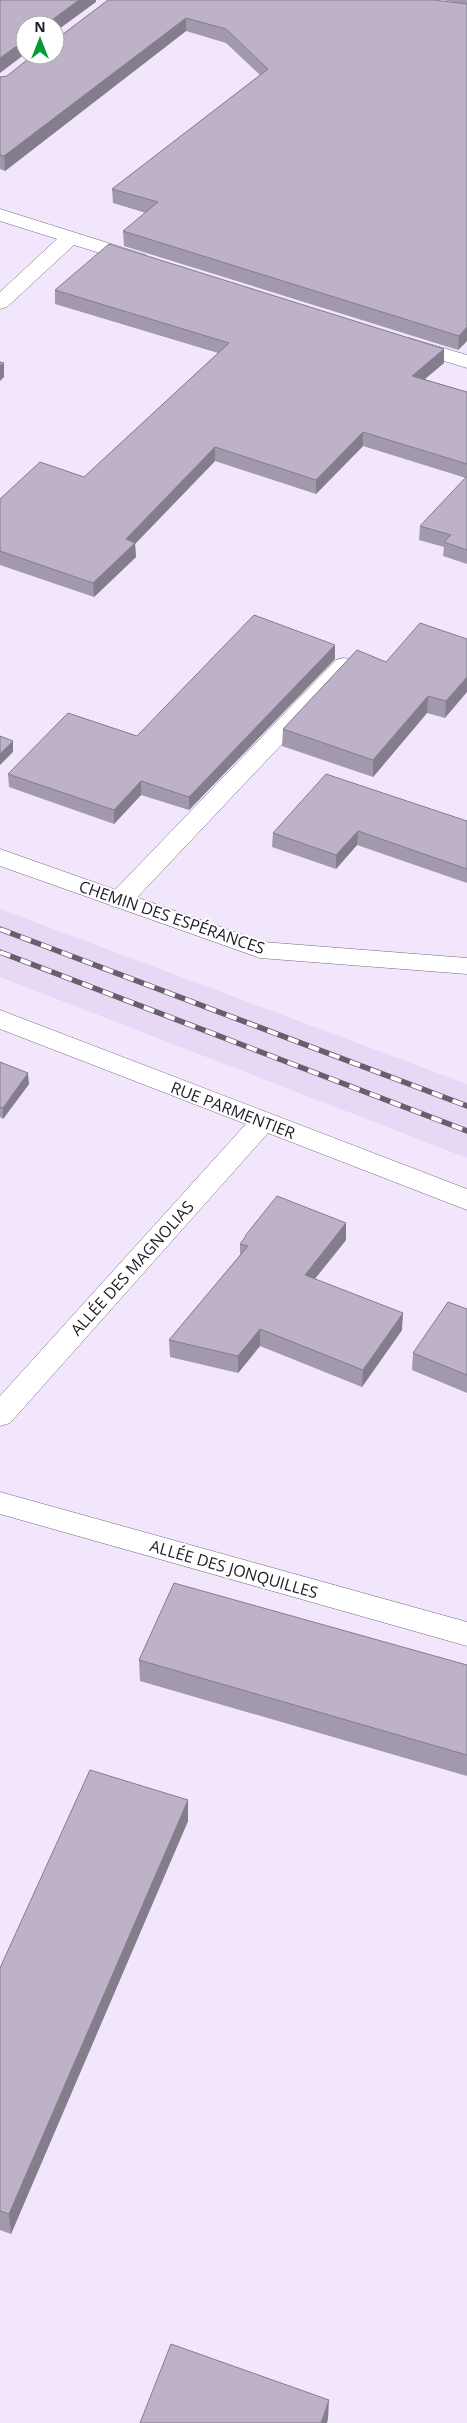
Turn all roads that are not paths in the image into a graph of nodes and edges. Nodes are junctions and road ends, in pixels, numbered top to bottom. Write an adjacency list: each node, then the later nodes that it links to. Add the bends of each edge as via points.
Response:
1 (0, 215): 2 (street)
2 (71, 238): 3 (street); 4 (street)
3 (156, 265)
4 (0, 303)
5 (392, 339): 6 (street)
6 (467, 362)
7 (344, 664): 9 (street)
8 (0, 857): 9 (street, CHEMIN DES ESPÉRANCES)
9 (120, 900): 10 (street, CHEMIN DES ESPÉRANCES, via 260,950)
10 (467, 966)
11 (0, 1019): 12 (street, RUE PARMENTIER)
12 (264, 1121): 13 (street, RUE PARMENTIER); 14 (street, ALLÉE DES MAGNOLIAS)
13 (467, 1200)
14 (0, 1415)
15 (0, 1503): 16 (street, ALLÉE DES JONQUILLES)
16 (467, 1634)

